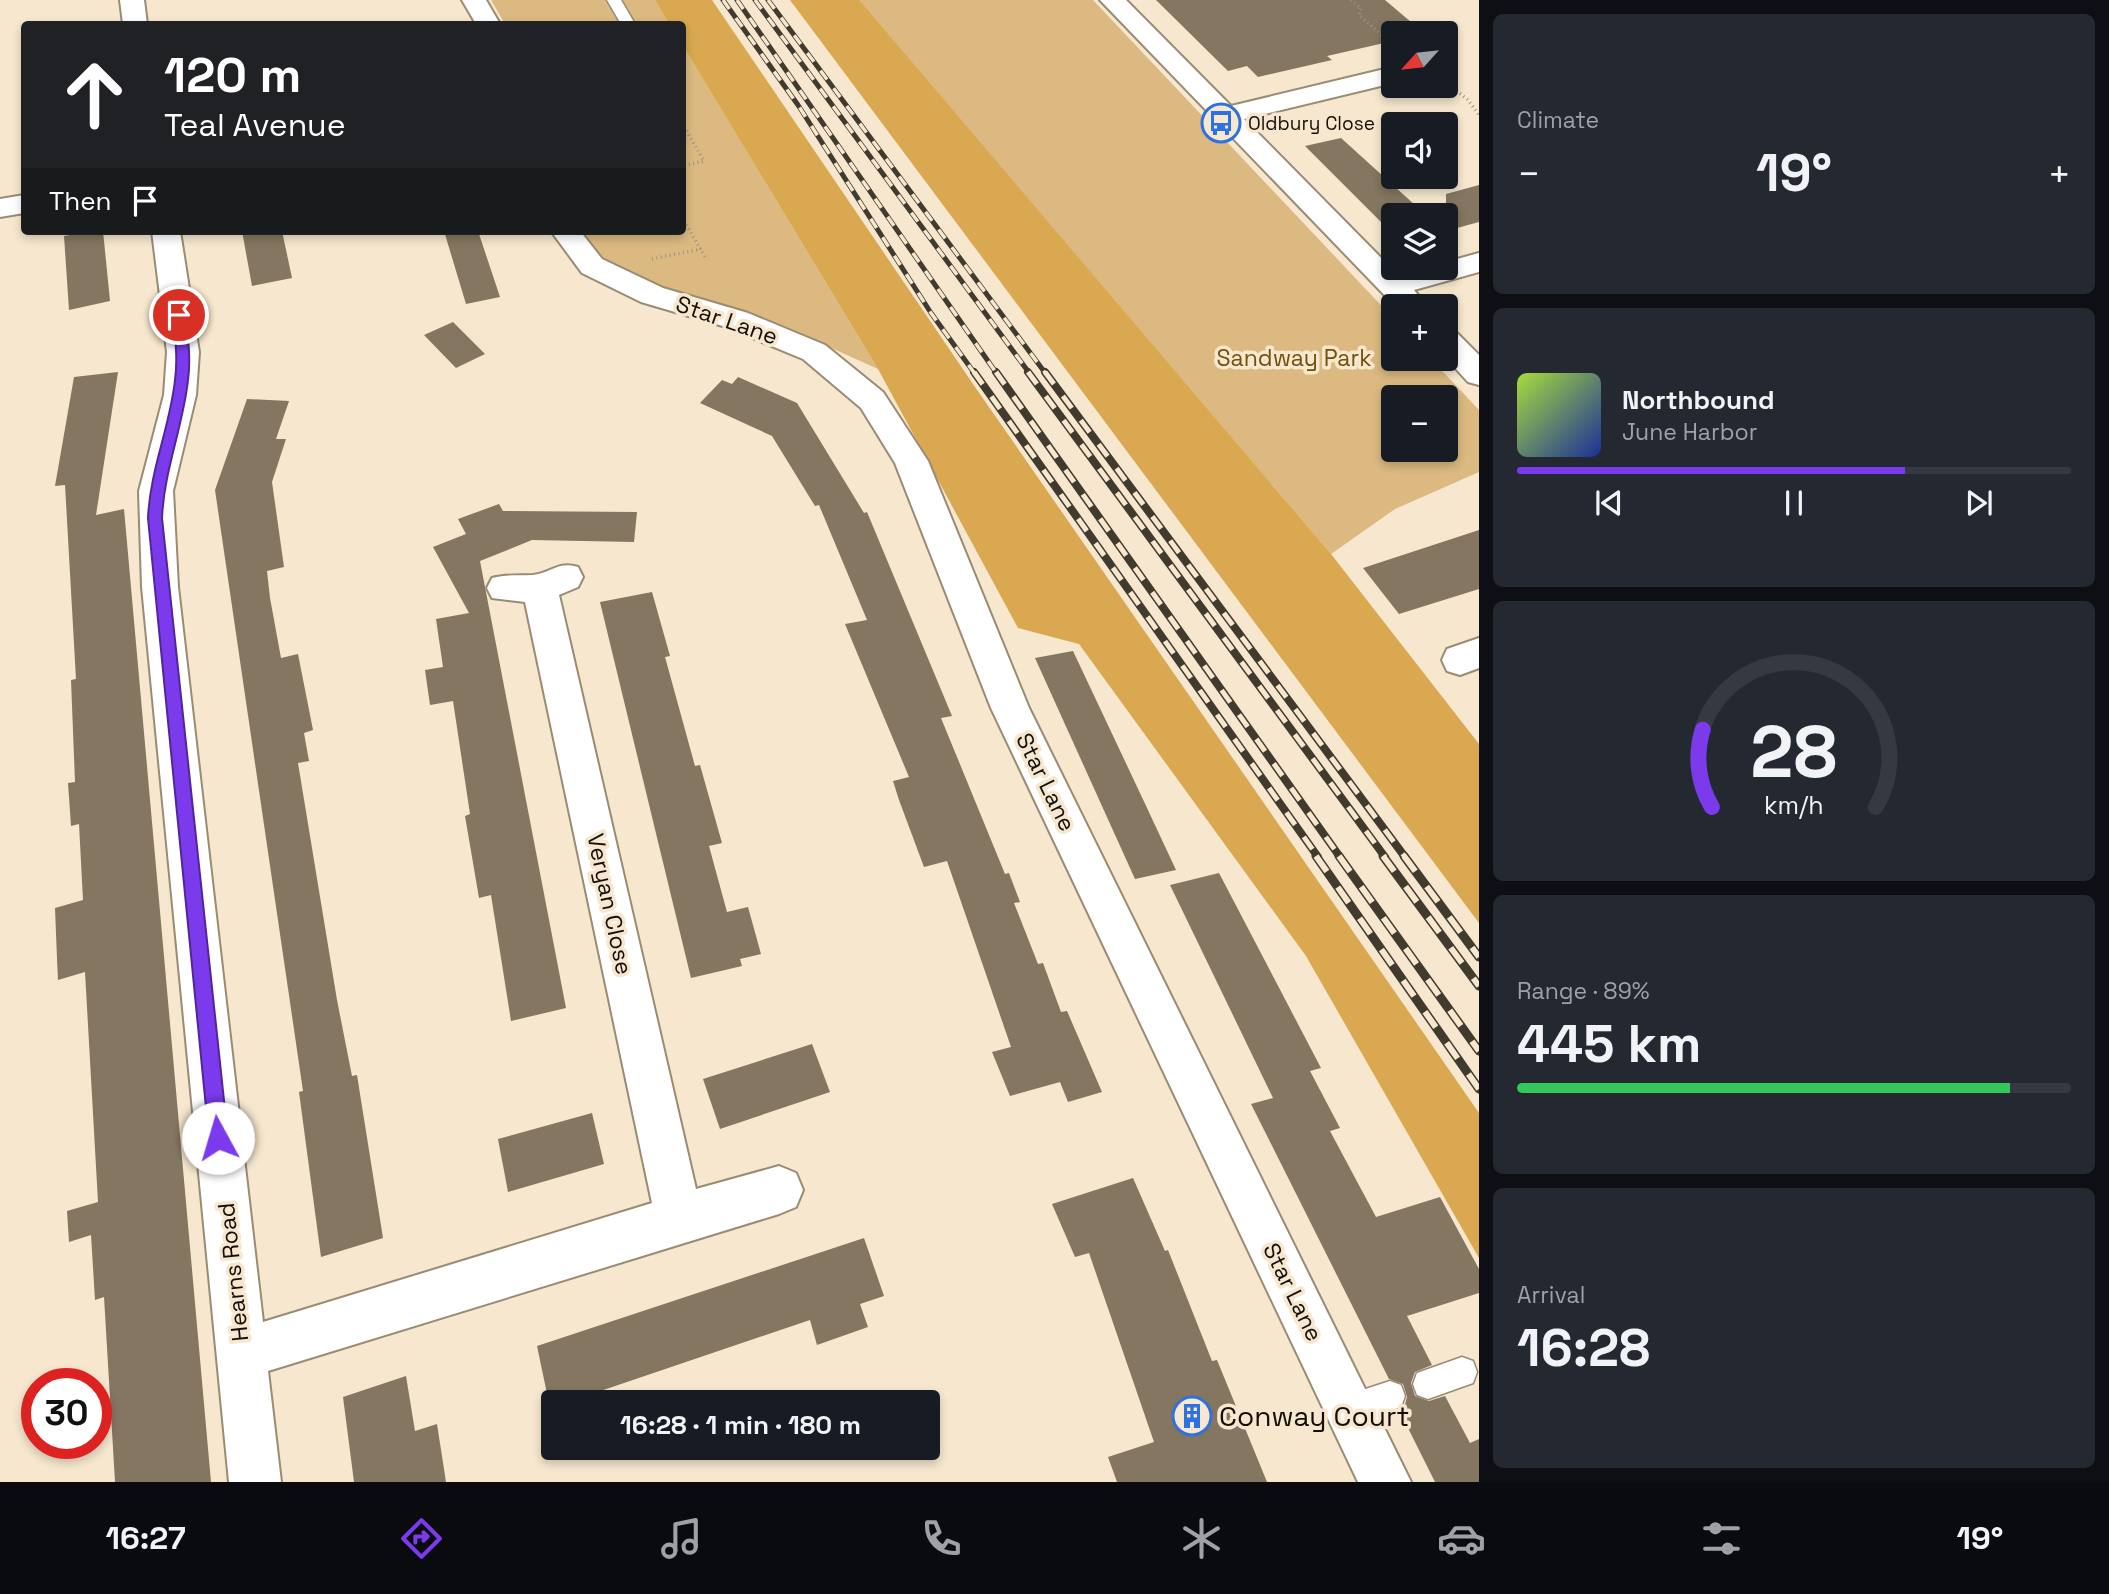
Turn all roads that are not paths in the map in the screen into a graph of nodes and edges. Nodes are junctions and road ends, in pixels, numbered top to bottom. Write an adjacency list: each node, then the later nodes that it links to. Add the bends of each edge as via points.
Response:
1 (132, 0): 5 (street)
2 (474, 0): 6 (street)
3 (614, 0): 7 (lane)
4 (1112, 0): 9 (street)
5 (135, 21)
6 (486, 21)
7 (626, 21)
8 (1381, 78): 9 (street)
9 (1226, 116): 15 (street)
10 (21, 204): 11 (street)
11 (0, 208)
12 (167, 235): 22 (street, Hearns Road, via 183,366 156,491 155,518)
13 (568, 235): 26 (street, Star Lane, via 592,266 652,295 737,320 814,352 872,400 911,461 1010,708)
14 (1479, 262): 16 (street)
15 (1400, 294)
16 (1407, 294)
17 (1458, 352): 18 (street)
18 (1479, 374)
19 (536, 585): 21 (street, Veryan Close)
20 (779, 1190): 21 (street)
21 (679, 1218): 22 (street)
22 (242, 1354): 28 (street, Hearns Road)
23 (1462, 1372): 24 (lane)
24 (1428, 1384)
25 (1390, 1396): 26 (lane)
26 (1349, 1409): 27 (street, Star Lane)
27 (1372, 1477)
28 (254, 1482)

